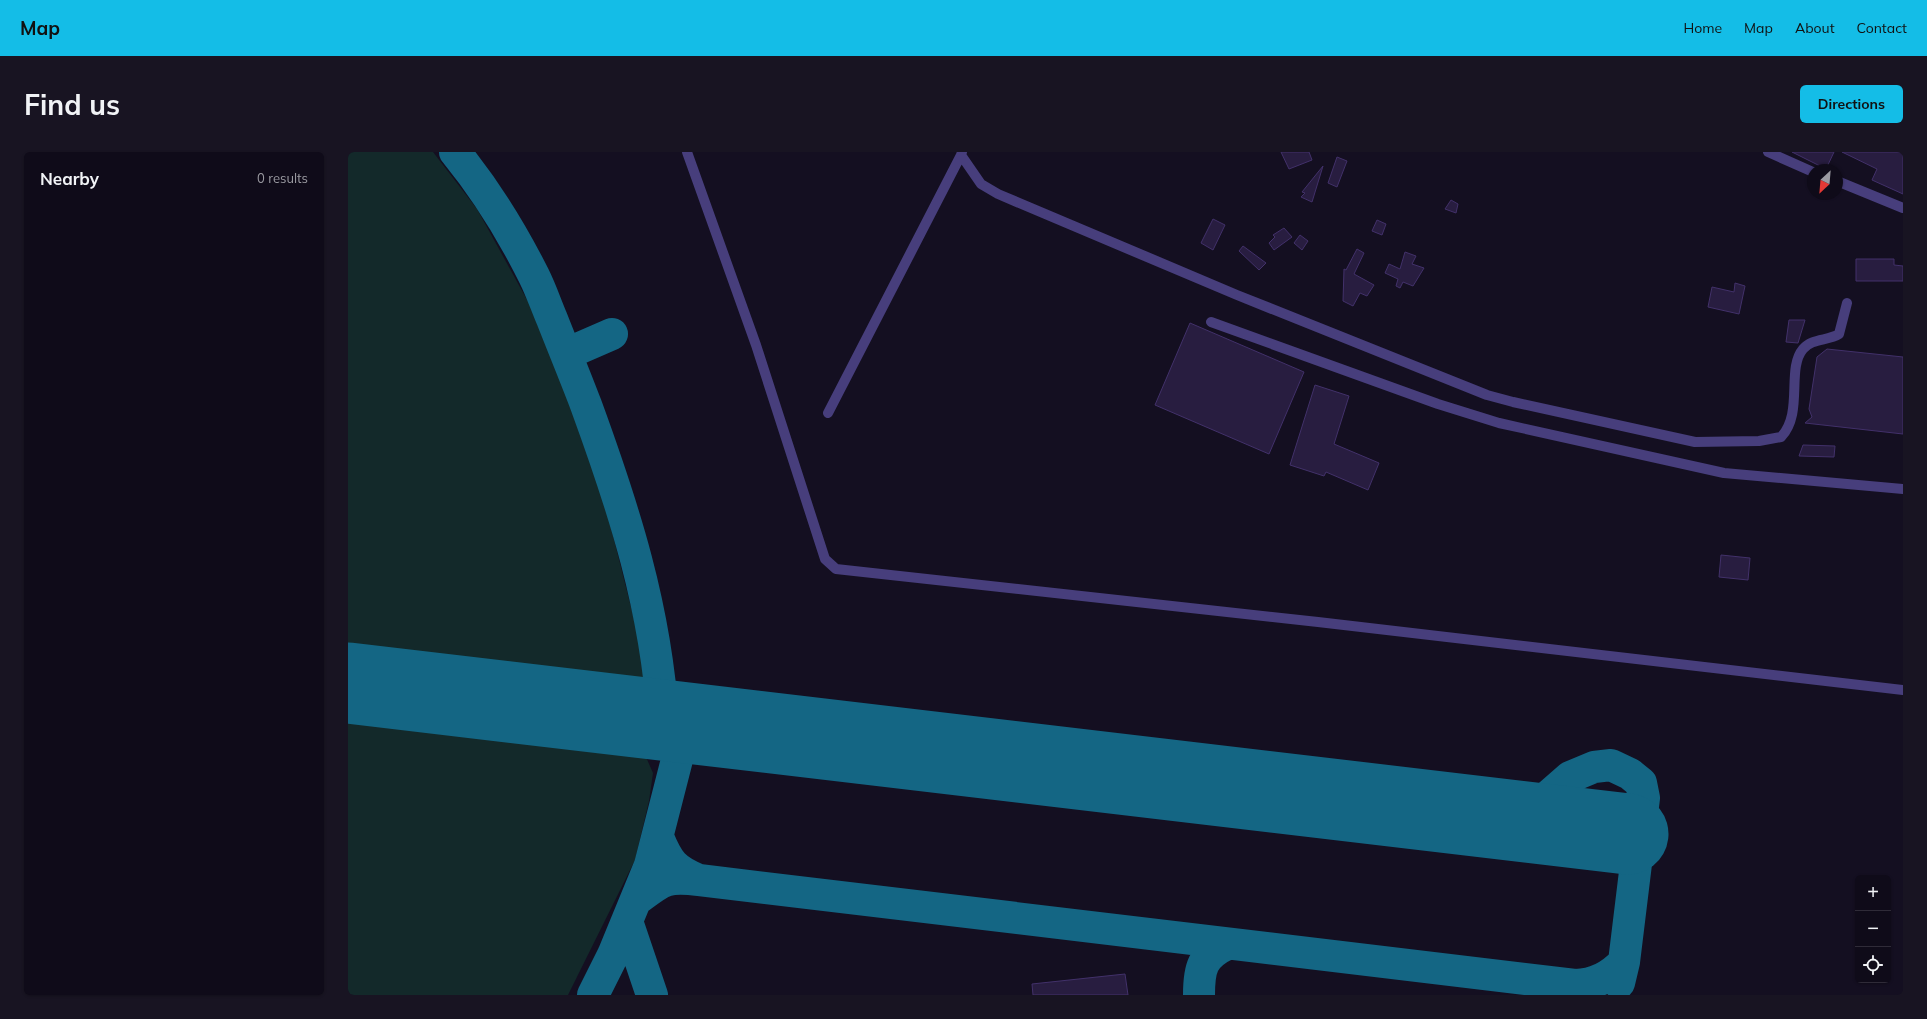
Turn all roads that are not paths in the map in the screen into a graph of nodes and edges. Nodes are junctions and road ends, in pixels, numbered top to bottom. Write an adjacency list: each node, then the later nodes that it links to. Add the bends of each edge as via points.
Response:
1 (688, 152): 11 (street, via 756,345 826,559 836,569)
2 (1768, 152): 4 (street)
3 (962, 154): 7 (street, via 981,184 998,194 1237,295 1487,395 1685,441 1759,442 1781,437 1790,424 1800,355 1804,348 1814,342 1839,334); 9 (street)
4 (1807, 169)
5 (1843, 183): 6 (street)
6 (1903, 208)
7 (1847, 303)
8 (1211, 322): 10 (street, via 1438,404 1506,425 1724,473)
9 (828, 413)
10 (1903, 489)
11 (1903, 690)

